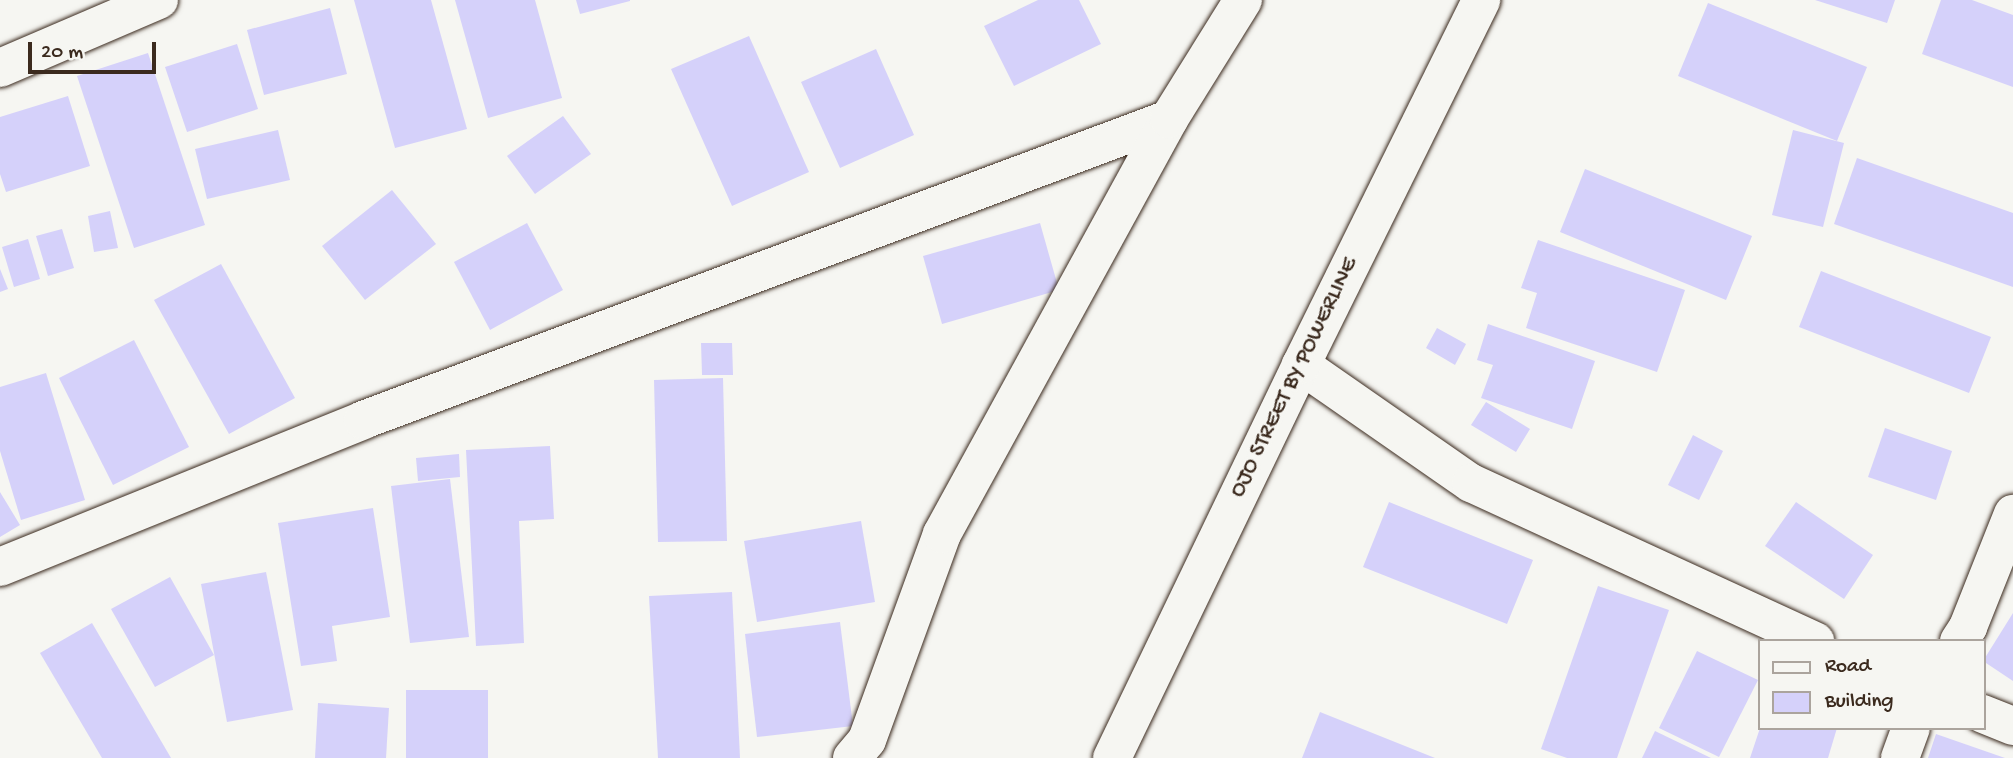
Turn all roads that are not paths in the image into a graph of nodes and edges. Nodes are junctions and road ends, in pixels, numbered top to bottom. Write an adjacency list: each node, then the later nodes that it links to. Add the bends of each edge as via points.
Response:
1 (159, 0): 4 (street)
2 (1243, 0): 5 (street)
3 (1482, 0): 6 (street, OJO STREET BY POWERLINE)
4 (0, 68)
5 (1169, 119): 8 (street, via 363,420); 14 (street, via 942,534 867,740)
6 (1301, 365): 9 (street, via 1471,484); 15 (street, OJO STREET BY POWERLINE)
7 (2013, 514): 10 (street)
8 (0, 567)
9 (1811, 639)
10 (1960, 639)
11 (1985, 715): 12 (street)
12 (2013, 726)
13 (1910, 730): 16 (street)
14 (852, 758)
15 (1112, 758)
16 (1899, 758)

